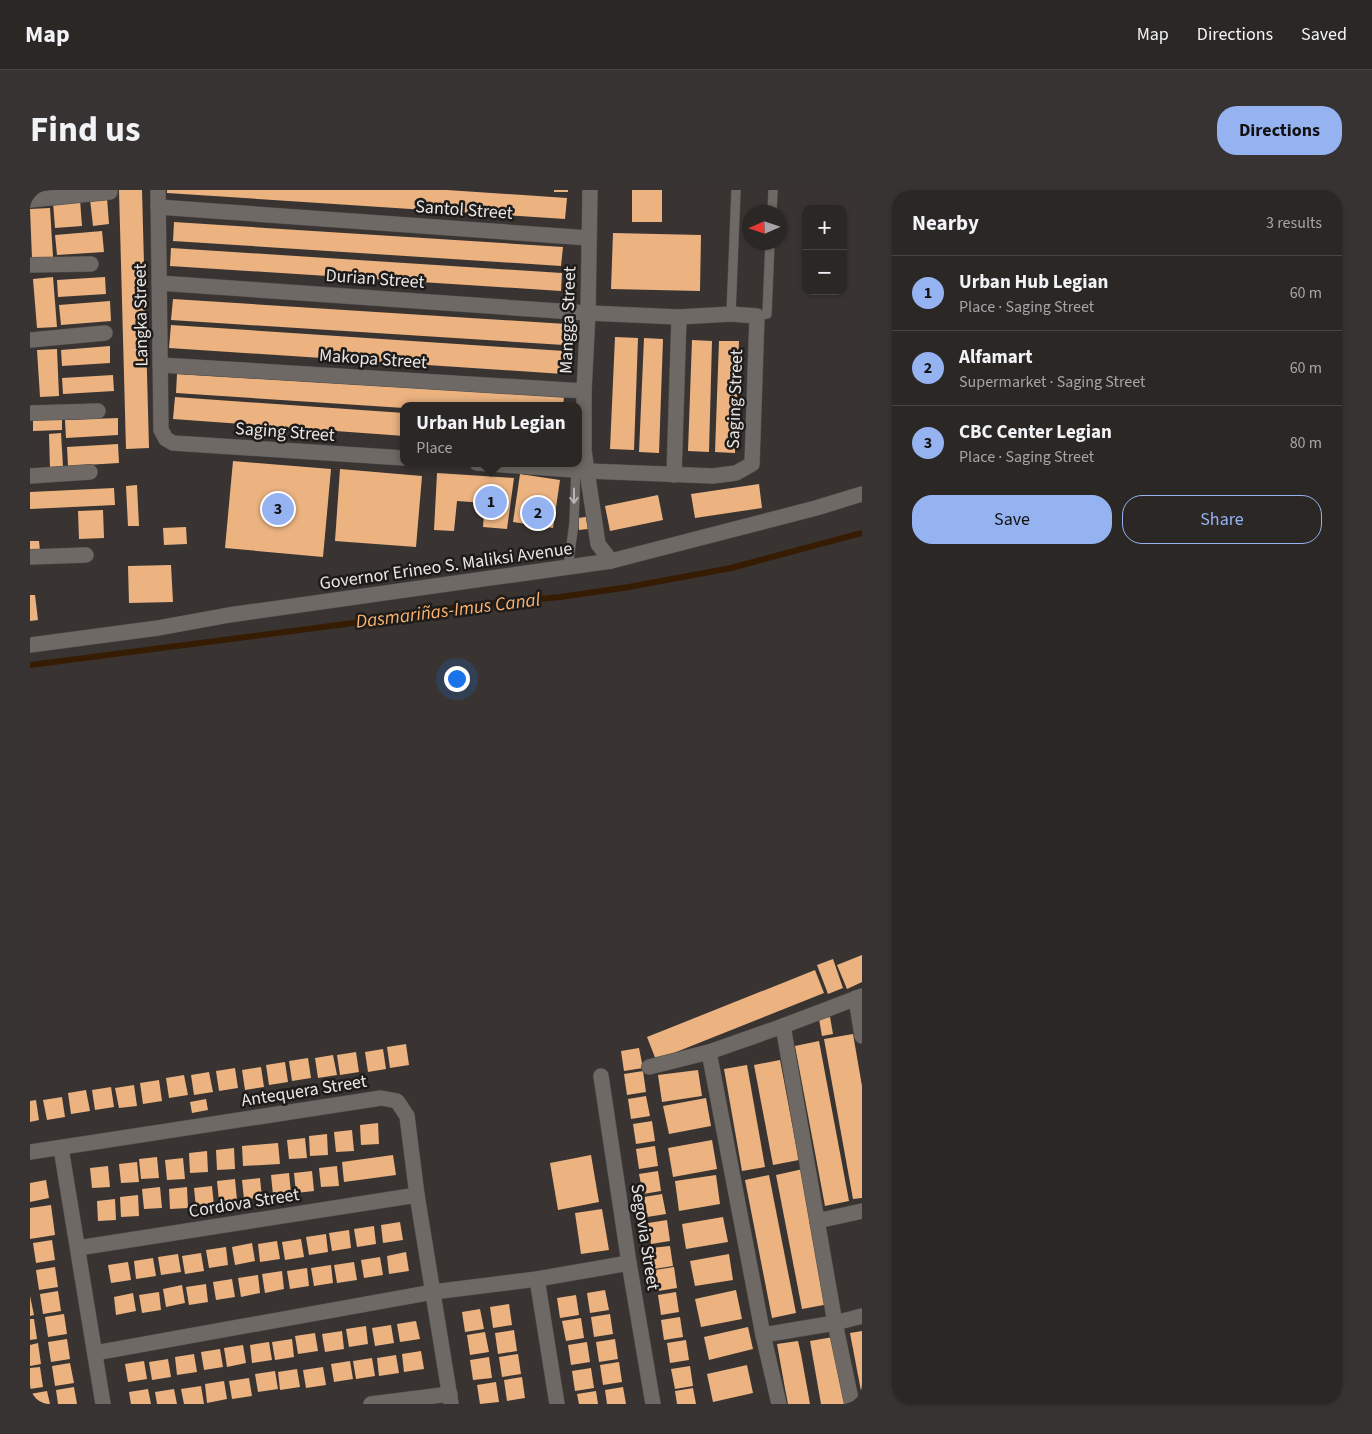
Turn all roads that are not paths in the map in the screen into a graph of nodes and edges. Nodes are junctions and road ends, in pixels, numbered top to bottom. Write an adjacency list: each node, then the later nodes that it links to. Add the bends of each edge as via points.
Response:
1 (158, 190): 8 (street, Langka Street)
2 (590, 190): 9 (street, Mangga Street)
3 (736, 190): 15 (lane)
4 (773, 190): 7 (lane)
5 (110, 192): 6 (street)
6 (30, 200)
7 (772, 205)
8 (158, 207): 9 (street, Santol Street); 13 (street, Langka Street)
9 (589, 238): 14 (street, Mangga Street)
10 (770, 250): 16 (lane, via 767,314)
11 (90, 264): 12 (street)
12 (30, 265)
13 (159, 283): 14 (street, Durian Street); 20 (street, Langka Street)
14 (588, 313): 17 (street); 21 (street, Mangga Street)
15 (731, 314): 16 (street); 17 (street)
16 (757, 316): 31 (street, Saging Street, via 752,464 736,474)
17 (680, 317): 31 (street)
18 (105, 333): 19 (street)
19 (30, 340)
20 (160, 365): 21 (street, Makopa Street); 24 (street, Langka Street, via 161,430)
21 (584, 391): 25 (street, Mangga Street)
22 (98, 411): 23 (street)
23 (30, 413)
24 (166, 439): 26 (street, Saging Street, via 173,443)
25 (582, 440)
26 (400, 458)
27 (582, 464): 31 (street, Saging Street)
28 (581, 467): 37 (lane, Mangga Street, one-way to 37)
29 (582, 467): 36 (street, Mangga Street, via 598,544)
30 (90, 472): 32 (street)
31 (674, 475)
32 (30, 476)
33 (862, 494): 36 (street, Governor Erineo S. Maliksi Avenue)
34 (86, 555): 35 (street)
35 (30, 557)
36 (611, 561): 37 (street, Governor Erineo S. Maliksi Avenue)
37 (568, 568): 38 (street, Governor Erineo S. Maliksi Avenue)
38 (30, 645)
39 (859, 997): 40 (street); 41 (street)
40 (783, 1026): 42 (street); 49 (street)
41 (862, 1036)
42 (709, 1052): 43 (street); 56 (street)
43 (649, 1067)
44 (602, 1076): 51 (street, Segovia Street)
45 (61, 1148): 46 (street, Antequera Street); 47 (street, Antequera Street, via 381,1098 397,1101 407,1116); 50 (street)
46 (30, 1152)
47 (417, 1195): 50 (street, Cordova Street); 53 (street, Antequera Street)
48 (862, 1211): 49 (street)
49 (817, 1221): 55 (street)
50 (78, 1248): 57 (street)
51 (629, 1263): 52 (street); 62 (street, Segovia Street)
52 (537, 1279): 53 (street); 61 (street)
53 (433, 1292): 57 (street); 58 (street, Antequera Street)
54 (862, 1316): 55 (street)
55 (835, 1323): 56 (street); 64 (street)
56 (764, 1335): 63 (street)
57 (95, 1353): 59 (street)
58 (451, 1399): 60 (street)
59 (103, 1404)
60 (371, 1404)
61 (558, 1404)
62 (653, 1404)
63 (779, 1404)
64 (852, 1404)

